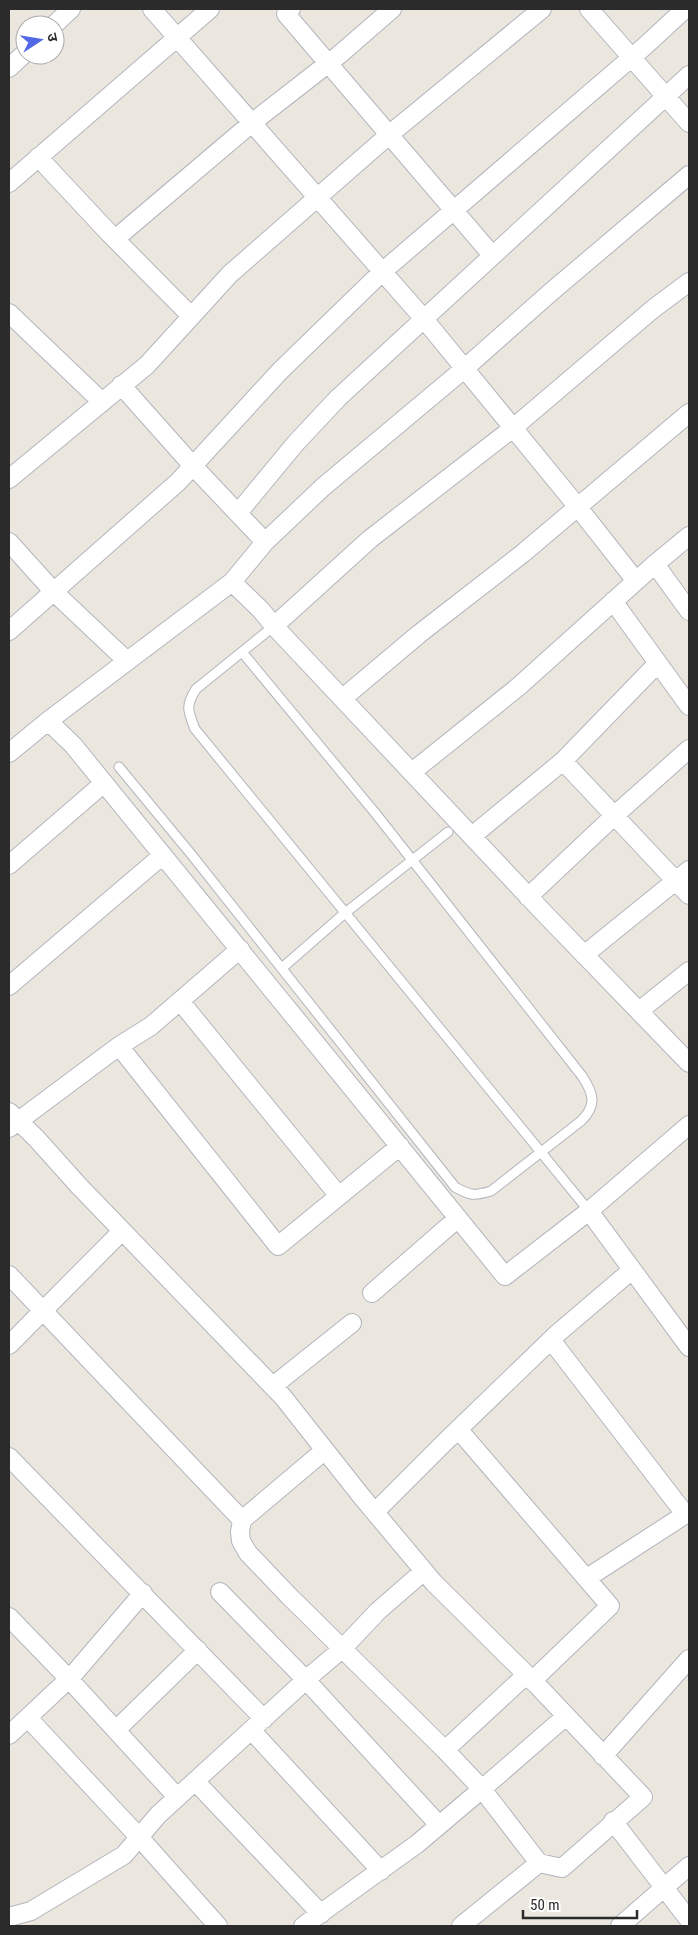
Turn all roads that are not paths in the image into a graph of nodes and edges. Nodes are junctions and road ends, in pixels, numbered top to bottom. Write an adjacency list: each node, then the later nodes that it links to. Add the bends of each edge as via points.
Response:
1 (152, 9): 8 (street)
2 (210, 9): 8 (street)
3 (291, 9): 10 (street, via 286,14)
4 (392, 9): 10 (street)
5 (542, 9): 15 (street)
6 (589, 9): 9 (street)
7 (685, 9): 9 (street)
8 (177, 37): 13 (street); 16 (street)
9 (631, 57): 12 (street); 20 (street)
10 (329, 63): 13 (street); 15 (street)
11 (689, 75): 12 (street)
12 (666, 97): 14 (street); 22 (street)
13 (252, 122): 19 (street); 21 (street)
14 (689, 123)
15 (390, 134): 19 (street); 20 (street)
16 (38, 157): 18 (street); 21 (street)
17 (689, 175): 28 (street)
18 (9, 183)
19 (317, 199): 23 (street); 26 (street, via 230,274)
20 (454, 208): 22 (street); 23 (street)
21 (115, 239): 26 (street)
22 (492, 255): 27 (street)
23 (382, 272): 27 (street); 33 (street, via 280,371)
24 (689, 282): 32 (street)
25 (9, 313): 30 (street)
26 (191, 316): 29 (street, via 147,365)
27 (424, 319): 28 (street); 36 (street, via 338,398 295,444)
28 (464, 369): 32 (street); 39 (street, via 323,487)
29 (121, 385): 30 (street); 33 (street)
30 (101, 401): 34 (street)
31 (689, 412): 35 (street)
32 (513, 428): 35 (street); 46 (street, via 370,539)
33 (193, 466): 36 (street); 43 (street)
34 (9, 479)
35 (577, 506): 41 (street); 51 (street)
36 (238, 514): 39 (street)
37 (689, 536): 40 (street)
38 (9, 542): 43 (street)
39 (265, 542): 42 (street)
40 (654, 564): 41 (street); 45 (street)
41 (636, 581): 44 (street)
42 (232, 582): 46 (street); 49 (street)
43 (54, 592): 47 (street); 49 (street)
44 (613, 601): 50 (street); 58 (street, via 518,686)
45 (689, 611)
46 (274, 626): 48 (lane); 51 (street)
47 (9, 631)
48 (242, 652): 64 (lane); 69 (lane, via 196,689 188,700 189,715 195,729)
49 (127, 660): 53 (street)
50 (658, 663): 52 (street); 56 (street)
51 (343, 698): 58 (street)
52 (689, 706)
53 (48, 721): 55 (street); 59 (street, via 73,745)
54 (689, 749): 60 (street)
55 (9, 754)
56 (563, 760): 60 (street); 62 (street)
57 (119, 767): 72 (lane)
58 (412, 772): 62 (street)
59 (104, 784): 63 (street); 65 (street)
60 (615, 815): 66 (street); 68 (street)
61 (448, 832): 64 (lane)
62 (472, 836): 68 (street)
63 (163, 855): 70 (street); 74 (street)
64 (412, 860): 69 (lane); 82 (lane, via 590,1088 593,1096 588,1113)
65 (9, 865)
66 (683, 875): 67 (street); 71 (street)
67 (689, 895)
68 (528, 897): 71 (street)
69 (345, 913): 72 (lane); 82 (lane)
70 (240, 949): 75 (street); 81 (street)
71 (584, 955): 76 (street)
72 (282, 968): 82 (lane, via 455,1187 469,1195 491,1191)
73 (689, 970): 76 (street)
74 (9, 986)
75 (180, 1001): 77 (street, via 151,1026); 83 (street)
76 (638, 1011): 78 (street)
77 (119, 1046): 79 (street); 83 (street, via 278,1246)
78 (689, 1063)
79 (12, 1121): 86 (street)
80 (689, 1124): 84 (street)
81 (400, 1146): 83 (street); 85 (street)
82 (540, 1152): 84 (lane)
83 (339, 1196)
84 (589, 1211): 85 (street, via 505,1276); 87 (street)
85 (458, 1218): 89 (street)
86 (122, 1231): 90 (street); 95 (street)
87 (632, 1270): 92 (street); 94 (street)
88 (9, 1275): 90 (street)
89 (372, 1293)
90 (43, 1311): 93 (street); 101 (street)
91 (352, 1323): 95 (street)
92 (551, 1340): 96 (street); 100 (street)
93 (9, 1345)
94 (689, 1347)
95 (273, 1386): 97 (street)
96 (458, 1429): 99 (street); 103 (street)
97 (325, 1450): 99 (street); 101 (street)
98 (9, 1457): 105 (street)
99 (375, 1512): 102 (street)
100 (687, 1513): 103 (street)
101 (242, 1520): 107 (street, via 241,1541 248,1553)
102 (424, 1571): 107 (street, via 378,1611); 110 (street)
103 (587, 1578): 110 (street, via 610,1606)
104 (220, 1592): 112 (street)
105 (143, 1593): 108 (street); 111 (street)
106 (9, 1617): 111 (street)
107 (343, 1648): 112 (street); 118 (street)
108 (198, 1650): 115 (street); 116 (street)
109 (689, 1659): 119 (street)
110 (529, 1678): 113 (street); 118 (street)
111 (69, 1679): 114 (street); 116 (street)
112 (306, 1680): 115 (street); 124 (street)
113 (566, 1716): 119 (street); 121 (street)
114 (28, 1718): 117 (street); 125 (street)
115 (258, 1725): 120 (street); 128 (street)
116 (116, 1730): 122 (street)
117 (9, 1735)
118 (445, 1750): 121 (street)
119 (604, 1756): 123 (street, via 642,1797)
120 (195, 1781): 122 (street); 130 (street)
121 (482, 1789): 124 (street); 126 (street)
122 (177, 1797): 125 (street)
123 (613, 1821): 126 (street, via 562,1868); 129 (street)
124 (439, 1825): 128 (street)
125 (139, 1837): 131 (street, via 124,1855 31,1911); 133 (street)
126 (539, 1862): 135 (street)
127 (689, 1866): 129 (street)
128 (381, 1871): 130 (street)
129 (665, 1888): 132 (street); 136 (street)
130 (321, 1914): 134 (street)
131 (9, 1917)
132 (689, 1920)
133 (218, 1926)
134 (303, 1926)
135 (461, 1926)
136 (620, 1926)

